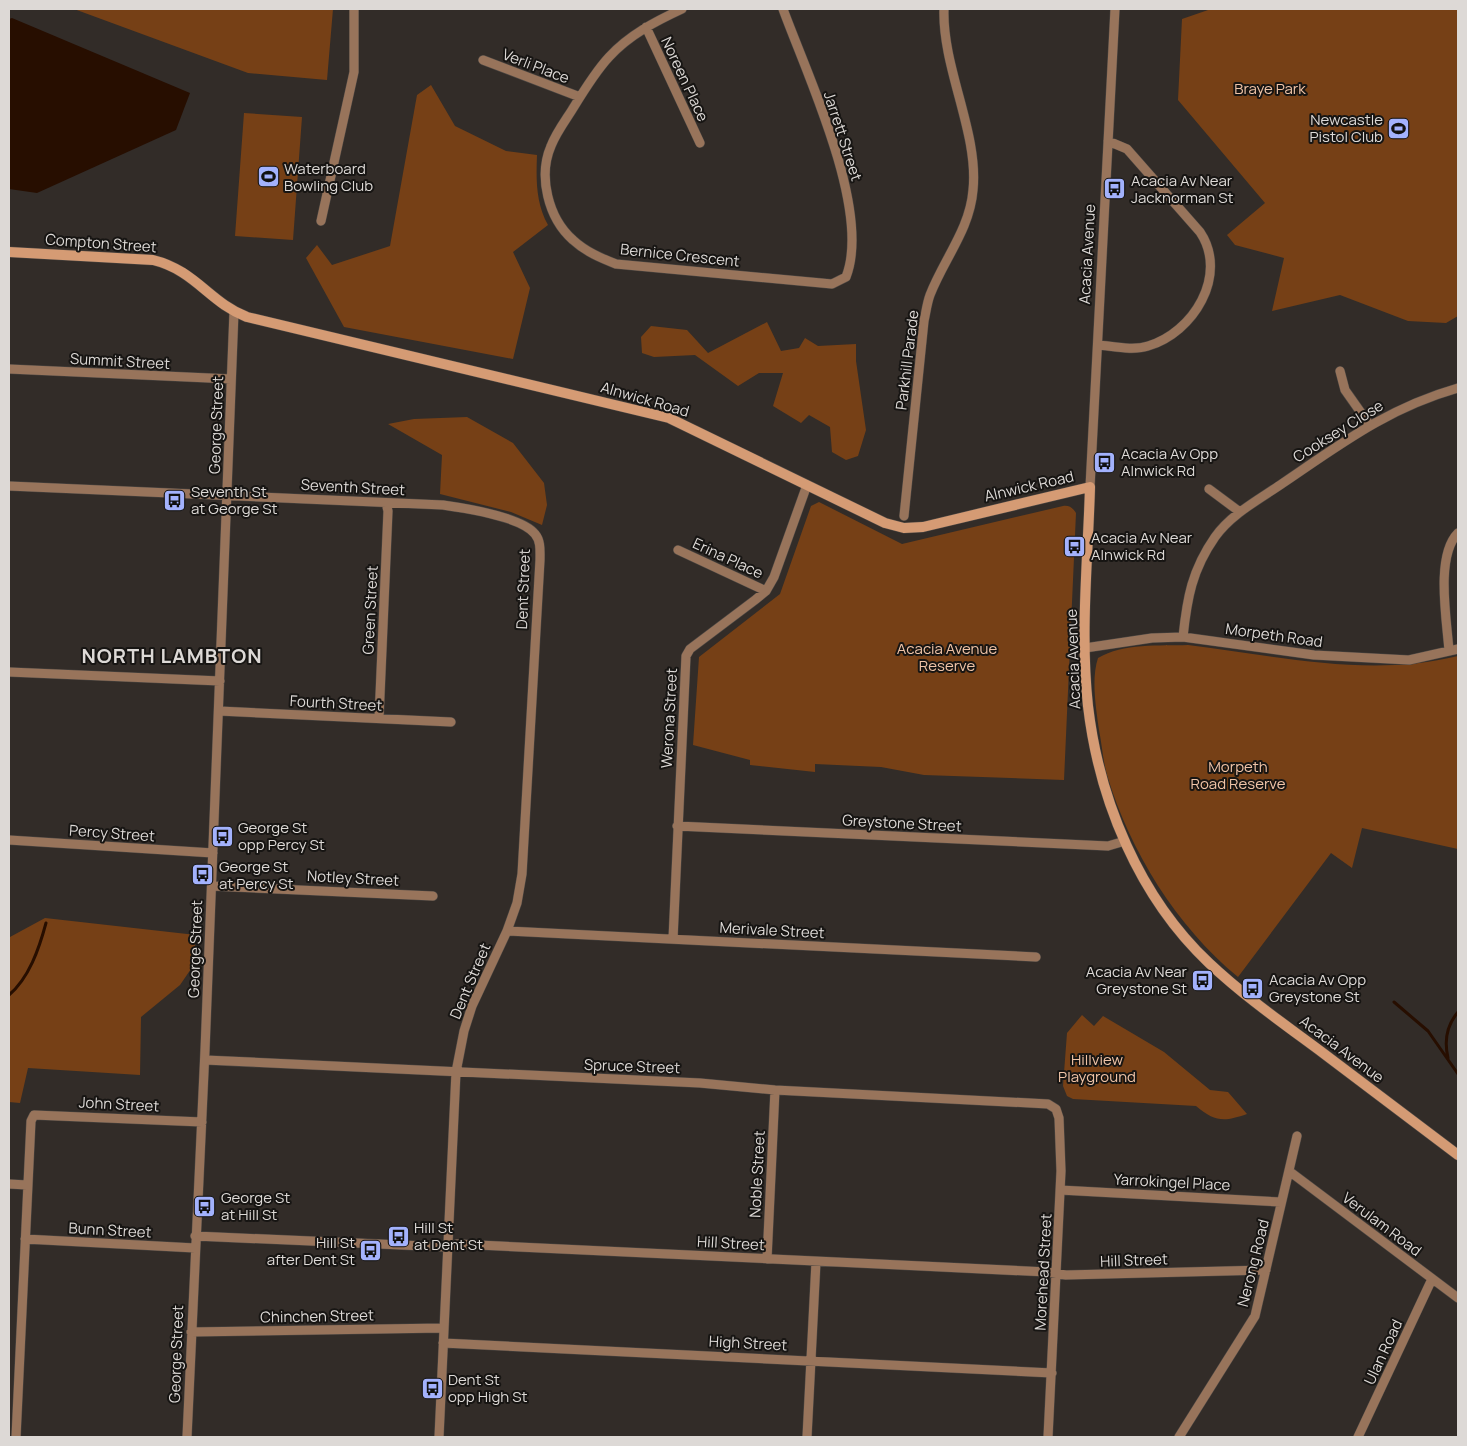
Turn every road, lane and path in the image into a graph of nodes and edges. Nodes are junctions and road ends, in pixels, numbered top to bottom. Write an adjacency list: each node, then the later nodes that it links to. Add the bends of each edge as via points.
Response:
1 (354, 9): 11 (street, via 354,72)
2 (682, 9): 6 (street, Bernice Crescent)
3 (783, 9): 13 (street, Jarrett Street, via 838,156 849,199 851,244)
4 (944, 9): 28 (street, Parkhill Parade, via 950,60 972,160 974,188 970,212 929,297)
5 (1115, 9): 9 (street, Acacia Avenue)
6 (646, 27): 8 (street, Bernice Crescent, via 610,56); 10 (street, Noreen Place)
7 (483, 60): 8 (street, Verli Place)
8 (580, 97): 13 (street, Bernice Crescent, via 551,146 544,172 548,198 556,217 572,240 593,255 616,264 832,284)
9 (1108, 141): 15 (street, Acacia Avenue); 15 (street, via 1127,149 1200,232 1212,255 1210,278 1199,307 1184,327 1145,348)
10 (700, 143)
11 (321, 221)
12 (9, 252): 14 (street, Compton Street, via 153,260 181,269)
13 (846, 277)
14 (234, 312): 18 (street, George Street); 21 (street, Alnwick Road, via 669,418)
15 (1098, 345): 23 (street, Acacia Avenue)
16 (9, 369): 18 (street, Summit Street)
17 (1340, 371): 20 (street, via 1345,390)
18 (231, 379): 25 (street, George Street)
19 (1458, 388): 20 (street, Cooksey Close, via 1407,405)
20 (1369, 424): 27 (street, Cooksey Close)
21 (808, 485): 23 (street, Alnwick Road, via 885,524 904,528 923,527); 32 (street, Werona Street)
22 (9, 486): 25 (street, Seventh Street)
23 (1090, 487): 34 (street, Acacia Avenue)
24 (1209, 488): 27 (street)
25 (228, 495): 26 (street, Seventh Street); 37 (street, George Street)
26 (386, 503): 30 (street, Seventh Street, via 468,509 529,529); 39 (street, Green Street)
27 (1240, 512): 33 (street, Cooksey Close, via 1216,536 1199,563 1188,594)
28 (904, 516)
29 (1458, 533): 35 (street, via 1445,560 1445,594)
30 (538, 539): 47 (street, Dent Street, via 540,560 525,843 517,903)
31 (678, 550): 32 (street, Erina Place)
32 (766, 591): 41 (street, Werona Street, via 690,649 686,656)
33 (1183, 636): 34 (street, Morpeth Road); 35 (street, Morpeth Road, via 1314,655 1409,660)
34 (1085, 648): 43 (street, Acacia Avenue, via 1088,705 1095,751 1107,795)
35 (1454, 650)
36 (9, 672): 37 (street)
37 (220, 681): 38 (street, George Street)
38 (219, 711): 39 (street, Fourth Street); 44 (street, George Street)
39 (379, 718): 40 (street, Fourth Street)
40 (451, 722)
41 (677, 826): 43 (street, Greystone Street, via 1108,846); 48 (street, Werona Street)
42 (9, 840): 44 (street, Percy Street)
43 (1125, 841): 56 (street, Acacia Avenue, via 1158,901 1208,962 1245,995)
44 (213, 853): 45 (street, George Street)
45 (212, 886): 46 (street, Notley Street); 50 (street, George Street)
46 (433, 896)
47 (507, 931): 48 (street, Merivale Street); 51 (street, Dent Street, via 472,1006)
48 (673, 939): 49 (street, Merivale Street)
49 (1036, 957)
50 (204, 1060): 51 (street, Spruce Street); 54 (street, George Street)
51 (456, 1072): 52 (street, Spruce Street, via 700,1083); 64 (street, Dent Street)
52 (775, 1090): 53 (street, Spruce Street, via 1048,1104); 66 (street, Noble Street)
53 (1056, 1109): 60 (street, Morehead Street, via 1059,1118)
54 (202, 1122): 59 (street, John Street, via 34,1115 30,1121); 62 (street, George Street)
55 (1297, 1136): 57 (street, Nerong Road)
56 (1458, 1154)
57 (1289, 1171): 61 (street, Nerong Road); 70 (street, Verulam Road)
58 (9, 1184): 59 (street)
59 (27, 1185): 63 (street)
60 (1060, 1190): 61 (street, Yarrokingel Place); 69 (street, Morehead Street)
61 (1281, 1202): 68 (street, Nerong Road)
62 (195, 1236): 64 (street, Hill Street); 65 (street, George Street)
63 (25, 1239): 65 (street, Bunn Street); 77 (street)
64 (447, 1247): 66 (street, Hill Street, via 457,1244); 72 (street, Dent Street)
65 (195, 1248): 73 (street, George Street)
66 (767, 1258): 67 (street, Hill Street)
67 (816, 1262): 69 (street, Hill Street); 75 (street)
68 (1266, 1270): 69 (street, Hill Street); 82 (street, Nerong Road, via 1255,1316)
69 (1056, 1274): 76 (street, Morehead Street)
70 (1432, 1279): 71 (street, Verulam Road); 83 (street, Ulan Road)
71 (1458, 1298)
72 (443, 1328): 73 (street, Chinchen Street); 74 (street, Dent Street)
73 (191, 1332): 78 (street, George Street)
74 (443, 1342): 75 (street, High Street); 79 (street, Dent Street)
75 (811, 1360): 76 (street, High Street); 80 (street)
76 (1052, 1373): 81 (street, Morehead Street)
77 (16, 1437)
78 (187, 1437)
79 (439, 1437)
80 (807, 1437)
81 (1048, 1437)
82 (1179, 1437)
83 (1358, 1437)

